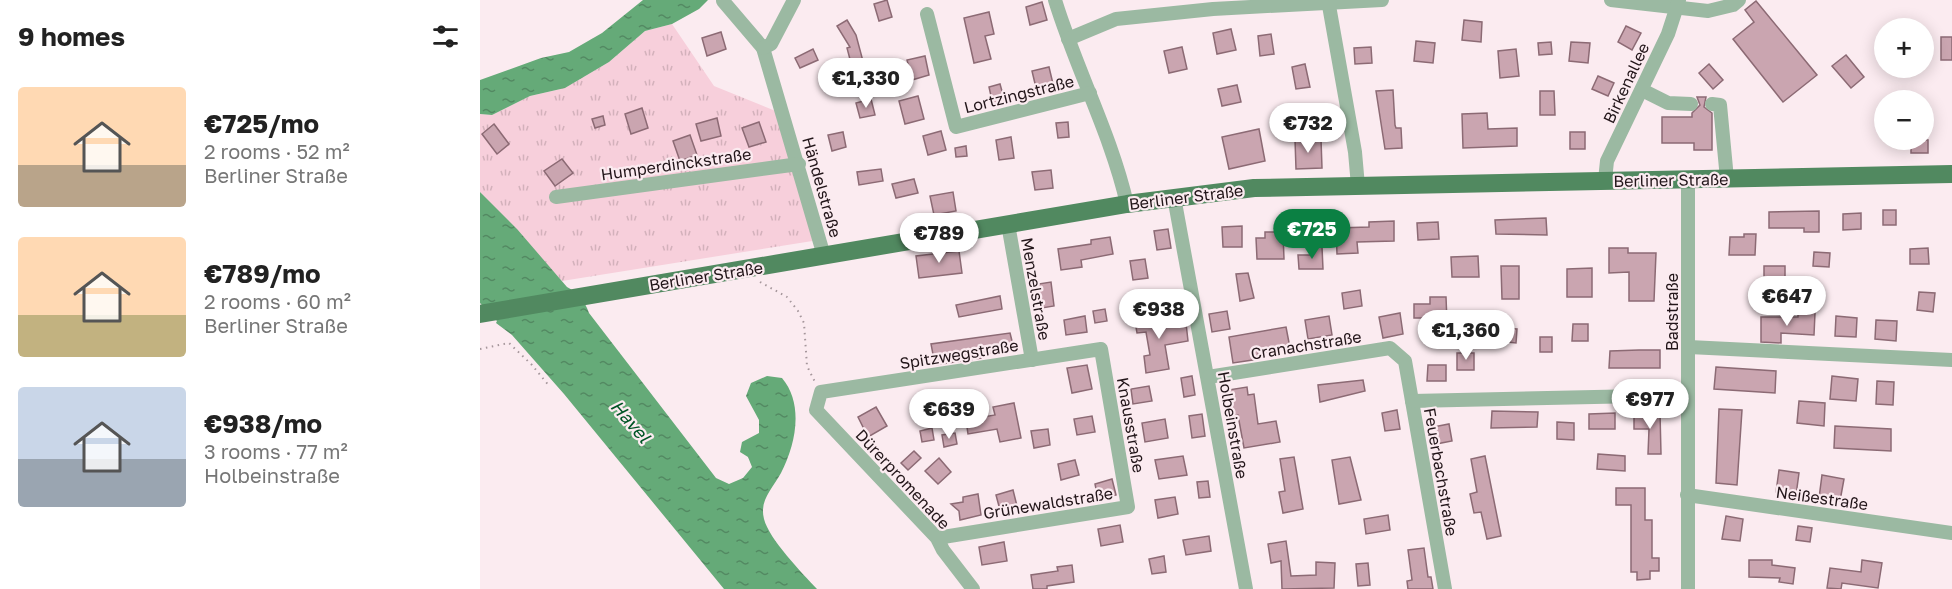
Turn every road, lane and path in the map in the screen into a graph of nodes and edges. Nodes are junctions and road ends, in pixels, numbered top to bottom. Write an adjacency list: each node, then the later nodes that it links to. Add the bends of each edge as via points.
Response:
1 (794, 0): 12 (street, via 771,44)
2 (1055, 0): 11 (street)
3 (1382, 0): 7 (street)
4 (1611, 0): 8 (street)
5 (1738, 0): 8 (street, via 1708,11)
6 (723, 1): 12 (street, Händelstraße)
7 (1328, 1): 9 (street); 22 (street, via 1354,141)
8 (1678, 4): 13 (street, Birkenallee)
9 (1212, 5): 11 (street, via 1116,19)
10 (927, 14): 14 (street, Lortzingstraße, via 956,127)
11 (1068, 39): 14 (street)
12 (764, 48): 17 (street, Händelstraße)
13 (1642, 90): 15 (street, via 1668,103); 21 (street, Birkenallee, via 1607,162)
14 (1090, 93): 25 (street)
15 (1691, 104)
16 (1712, 104): 20 (street, via 1720,105)
17 (800, 164): 23 (street, Humperdinckstraße); 27 (street, Händelstraße)
18 (1952, 174): 20 (main road, Berliner Straße)
19 (1688, 179): 20 (main road, Berliner Straße); 21 (main road, Berliner Straße); 30 (street, Badstraße)
20 (1727, 179)
21 (1605, 180): 22 (main road, Berliner Straße)
22 (1358, 186): 24 (main road, Berliner Straße, via 1254,188)
23 (556, 197)
24 (1174, 197): 25 (main road, Berliner Straße); 36 (street, Holbeinstraße)
25 (1127, 204): 26 (main road, Berliner Straße)
26 (1008, 224): 27 (main road, Berliner Straße); 33 (street, Menzelstraße)
27 (824, 256): 28 (main road, Berliner Straße)
28 (754, 268): 29 (main road, Berliner Straße); 38 (path, via 761,284 787,297 801,317 807,366)
29 (480, 314)
30 (1689, 347): 34 (street); 39 (street, Badstraße)
31 (480, 349): 37 (path, via 509,343)
32 (1101, 349): 33 (street, Spitzwegstraße); 42 (street, Knausstraße)
33 (1032, 360): 38 (street, Spitzwegstraße)
34 (1952, 360)
35 (1405, 361): 36 (street, Cranachstraße, via 1390,348); 40 (street, Feuerbachstraße)
36 (1208, 377): 46 (street, Holbeinstraße)
37 (550, 387)
38 (821, 392): 44 (street, Dürerpromenade, via 816,410)
39 (1688, 395): 40 (street); 41 (street, Badstraße)
40 (1412, 401): 47 (street, Feuerbachstraße)
41 (1687, 495): 43 (street, Neißestraße); 48 (street, Badstraße)
42 (1128, 507): 44 (street, Grünewaldstraße)
43 (1952, 533)
44 (937, 538): 45 (street, Dürerpromenade)
45 (973, 589)
46 (1246, 589)
47 (1445, 589)
48 (1688, 589)

